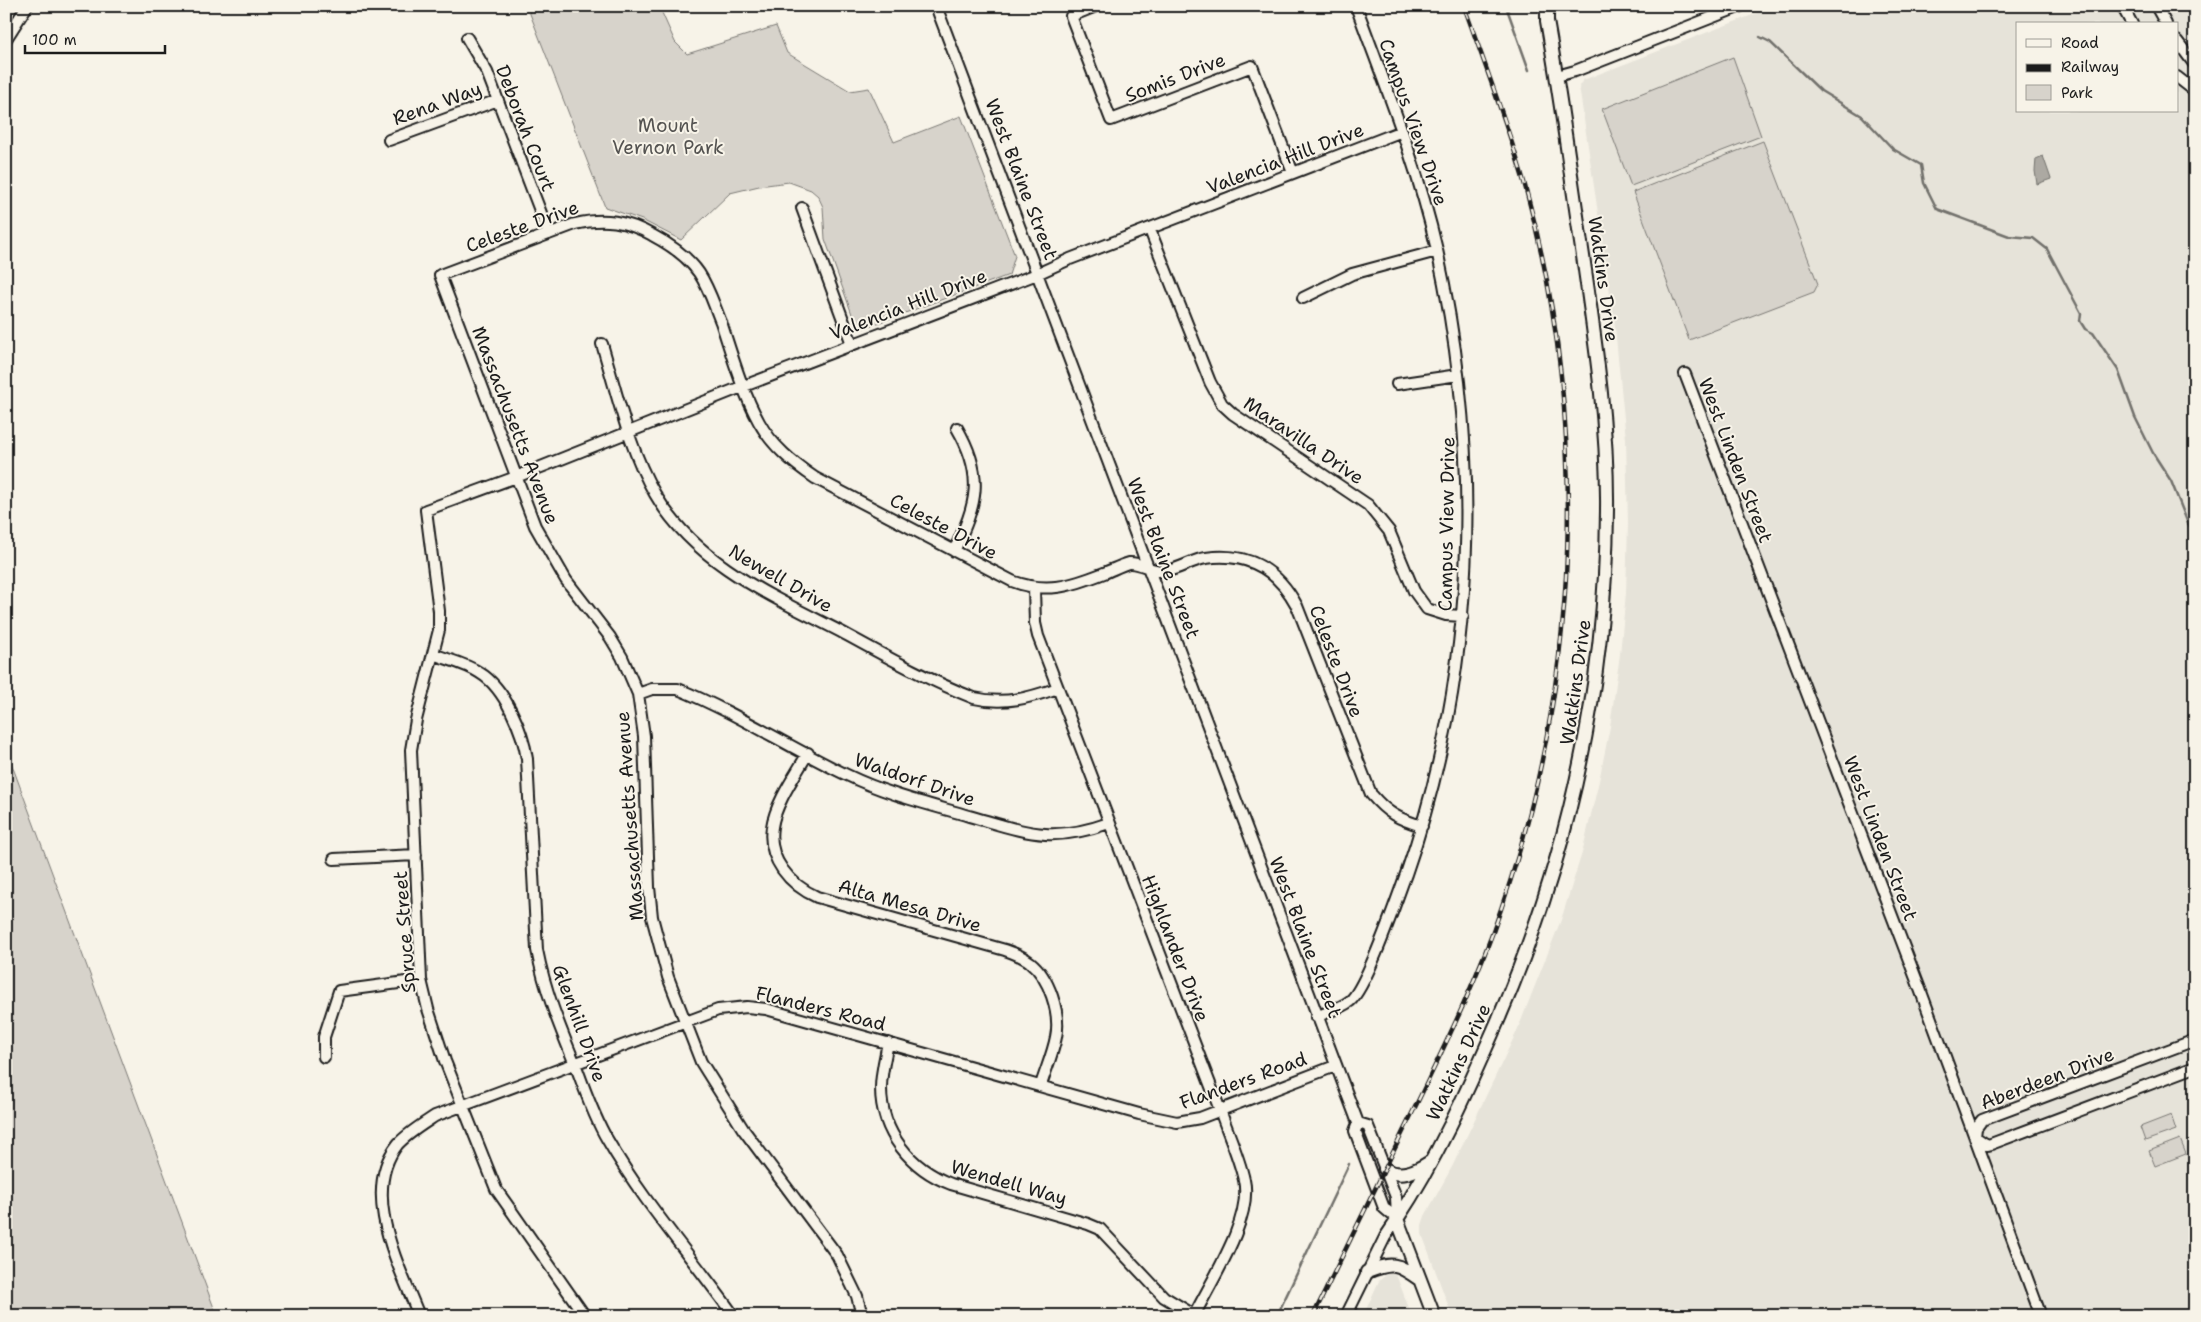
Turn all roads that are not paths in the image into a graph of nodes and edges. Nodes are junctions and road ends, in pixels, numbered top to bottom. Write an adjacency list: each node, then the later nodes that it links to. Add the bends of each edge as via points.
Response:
1 (27, 6): 12 (street)
2 (936, 6): 26 (street, West Blaine Street)
3 (1096, 6): 21 (street, Somis Drive, via 1071,16 1111,120 1252,66)
4 (1356, 6): 19 (street, Campus View Drive)
5 (1547, 6): 15 (main road, Watkins Drive)
6 (1741, 6): 15 (street)
7 (2122, 6): 9 (street)
8 (2156, 6): 10 (street)
9 (2131, 22)
10 (2165, 22)
11 (467, 38): 18 (street, Deborah Court, via 487,72)
12 (6, 39)
13 (2178, 42): 14 (street)
14 (2195, 65)
15 (1557, 76): 65 (main road, Watkins Drive, via 1591,317 1606,461 1606,567 1598,665 1583,758 1539,918 1479,1065)
16 (2178, 78): 17 (street)
17 (2195, 91)
18 (498, 100): 20 (street, Rena Way); 24 (street, Deborah Court)
19 (1402, 131): 21 (street, Valencia Hill Drive); 25 (street, Campus View Drive)
20 (389, 140)
21 (1293, 174): 23 (street, Valencia Hill Drive)
22 (802, 208): 30 (street)
23 (1150, 230): 26 (street, Valencia Hill Drive); 42 (street, Maravilla Drive, via 1210,382 1222,404 1246,424 1368,505 1389,531 1420,601 1435,612)
24 (548, 234): 27 (street, Celeste Drive); 34 (street, Celeste Drive, via 575,224 607,219 643,230 679,253 706,285)
25 (1437, 251): 28 (street, via 1352,274); 32 (street, Campus View Drive)
26 (1037, 274): 30 (street, Valencia Hill Drive); 40 (street, West Blaine Street)
27 (440, 275): 37 (street, Massachusetts Avenue)
28 (1303, 298)
29 (602, 344): 36 (street, Newell Drive)
30 (852, 344): 34 (street, Valencia Hill Drive)
31 (1685, 374): 64 (street, West Linden Street)
32 (1458, 375): 33 (street); 42 (street, Campus View Drive, via 1467,469)
33 (1397, 384)
34 (744, 386): 36 (street, Valencia Hill Drive); 39 (street, Celeste Drive, via 752,408 770,438 800,468)
35 (957, 428): 39 (street, via 970,455 975,490 969,521)
36 (629, 432): 37 (street, Valencia Hill Drive); 44 (street, Newell Drive, via 647,478 663,507 708,555 749,584 974,698 1006,702)
37 (516, 477): 38 (street, Valencia Hill Drive); 45 (street, Massachusetts Avenue, via 546,547 566,580 610,637)
38 (426, 510): 43 (street, Spruce Street, via 439,611 439,630)
39 (954, 551): 41 (street, Celeste Drive, via 1012,581)
40 (1147, 567): 41 (street, Celeste Drive, via 1130,563 1073,584); 48 (street, Celeste Drive, via 1165,571 1206,558 1226,557 1244,559 1276,576 1288,588 1297,606 1371,794 1397,818); 52 (street, West Blaine Street)
41 (1034, 588): 44 (street, Highlander Drive, via 1038,636)
42 (1463, 616): 48 (street, Campus View Drive, via 1446,726)
43 (433, 654): 49 (street, Spruce Street, via 411,750); 57 (street, Glenhill Drive, via 482,673 506,702 525,743 537,950 548,995)
44 (1058, 688): 47 (street, Highlander Drive)
45 (638, 694): 46 (street, Waldorf Drive, via 652,689 678,688); 53 (street, Massachusetts Avenue, via 644,736 652,917 668,977)
46 (808, 753): 47 (street, Waldorf Drive, via 869,785 1028,832 1068,835); 60 (street, Alta Mesa Drive, via 776,812 772,827 772,846 785,874 805,892 817,897 1006,950 1030,962 1045,981 1056,1019 1056,1036)
47 (1109, 823): 62 (street, Highlander Drive)
48 (1422, 826): 52 (street, Campus View Drive, via 1393,910 1361,985 1352,1000)
49 (416, 855): 50 (street); 51 (street, Spruce Street)
50 (334, 859)
51 (421, 980): 56 (street, via 339,991 324,1037); 61 (street, Spruce Street, via 435,1033)
52 (1316, 1017): 58 (street, West Blaine Street)
53 (686, 1021): 55 (street, Flanders Road, via 732,1008 766,1009); 57 (street, Flanders Road); 74 (street, Massachusetts Avenue, via 701,1062 716,1089 837,1255)
54 (2195, 1040): 64 (street, Aberdeen Drive, via 1982,1120 1976,1128)
55 (888, 1043): 60 (street, Flanders Road); 70 (street, Wendell Way, via 881,1077 883,1111 902,1151 914,1163 936,1179 1100,1229 1160,1293)
56 (324, 1057)
57 (574, 1063): 61 (street, Flanders Road); 73 (street, Glenhill Drive, via 595,1116 622,1163)
58 (1335, 1066): 62 (street, Flanders Road); 63 (street, West Blaine Street)
59 (2195, 1067): 64 (street, Aberdeen Drive, via 1991,1144 1987,1145)
60 (1041, 1085): 62 (street, Flanders Road, via 1177,1122)
61 (462, 1105): 71 (street, Flanders Road, via 435,1116 404,1140 392,1155 384,1176 382,1204 387,1235); 72 (street, Spruce Street, via 496,1189)
62 (1220, 1110): 70 (street, Highlander Drive, via 1244,1180 1245,1200 1236,1234)
63 (1358, 1123): 66 (street, West Blaine Street, via 1368,1126); 67 (street, West Blaine Street, via 1355,1132 1384,1208)
64 (1976, 1137): 77 (street, West Linden Street)
65 (1430, 1162): 66 (main road, via 1403,1174); 67 (main road, Watkins Drive)
66 (1385, 1169): 67 (street, West Blaine Street, via 1396,1197)
67 (1397, 1219): 68 (street, Watkins Drive); 69 (main road, West Blaine Street)
68 (1367, 1272): 69 (main road, via 1388,1264); 75 (street, Watkins Drive)
69 (1419, 1278): 76 (main road, West Blaine Street)
70 (1194, 1315)
71 (419, 1316)
72 (585, 1316)
73 (734, 1316)
74 (862, 1316)
75 (1346, 1316)
76 (1434, 1316)
77 (2041, 1316)

